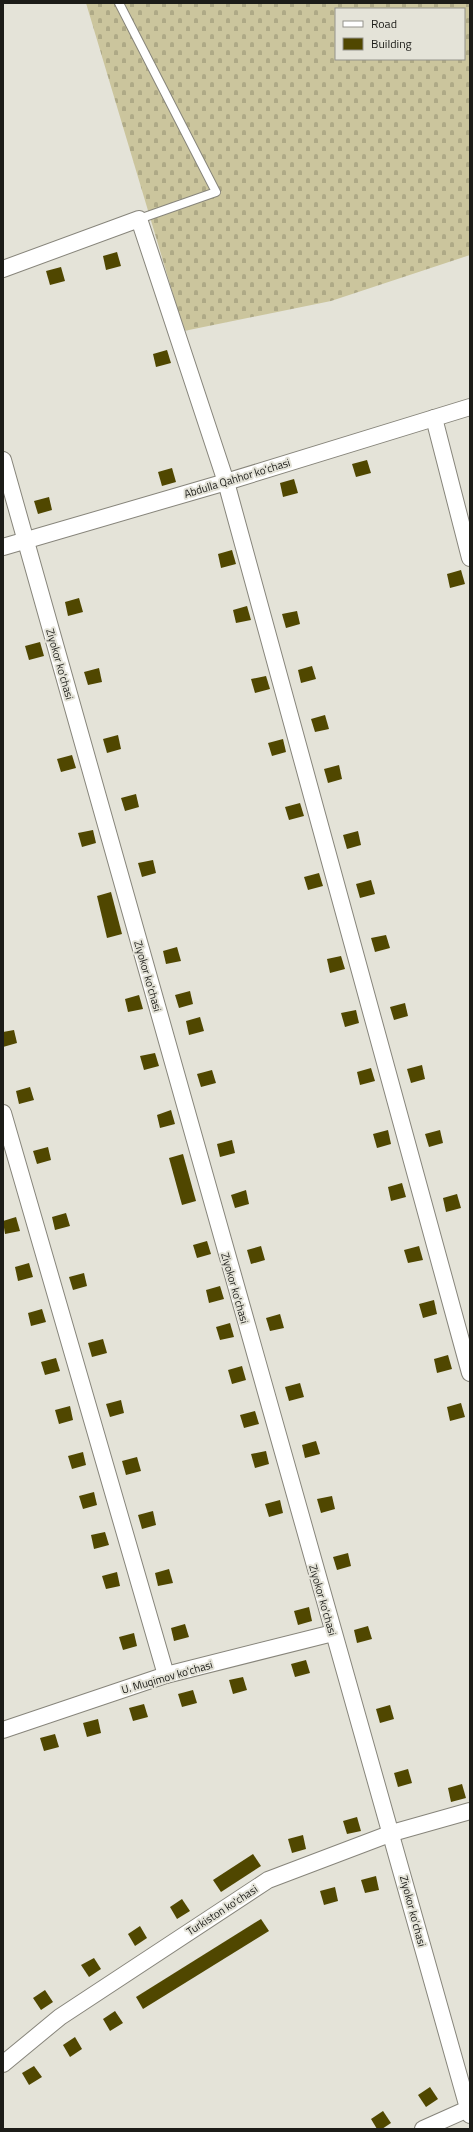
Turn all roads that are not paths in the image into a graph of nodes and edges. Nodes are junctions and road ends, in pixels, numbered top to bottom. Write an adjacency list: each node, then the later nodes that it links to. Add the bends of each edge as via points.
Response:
1 (120, 3): 2 (lane, via 216,192)
2 (138, 219): 3 (street); 7 (street)
3 (3, 269)
4 (470, 407): 5 (street, Abdulla Qahhor ko'chasi)
5 (434, 418): 7 (street, Abdulla Qahhor ko'chasi); 10 (street)
6 (3, 460): 8 (street, Ziyokor ko'chasi)
7 (226, 482): 8 (street, Abdulla Qahhor ko'chasi); 12 (street)
8 (25, 540): 9 (street, Abdulla Qahhor ko'chasi); 13 (street, Ziyokor ko'chasi)
9 (3, 547)
10 (470, 558)
11 (3, 1113): 14 (street)
12 (470, 1373)
13 (333, 1633): 14 (street, U. Muqimov ko'chasi); 17 (street, Ziyokor ko'chasi)
14 (166, 1675): 15 (street, U. Muqimov ko'chasi)
15 (3, 1730)
16 (470, 1811): 17 (street, Turkiston ko'chasi)
17 (392, 1833): 18 (street, Turkiston ko'chasi, via 268,1880 60,2017); 19 (street, Ziyokor ko'chasi)
18 (3, 2064)
19 (469, 2111): 20 (street)
20 (423, 2129)

